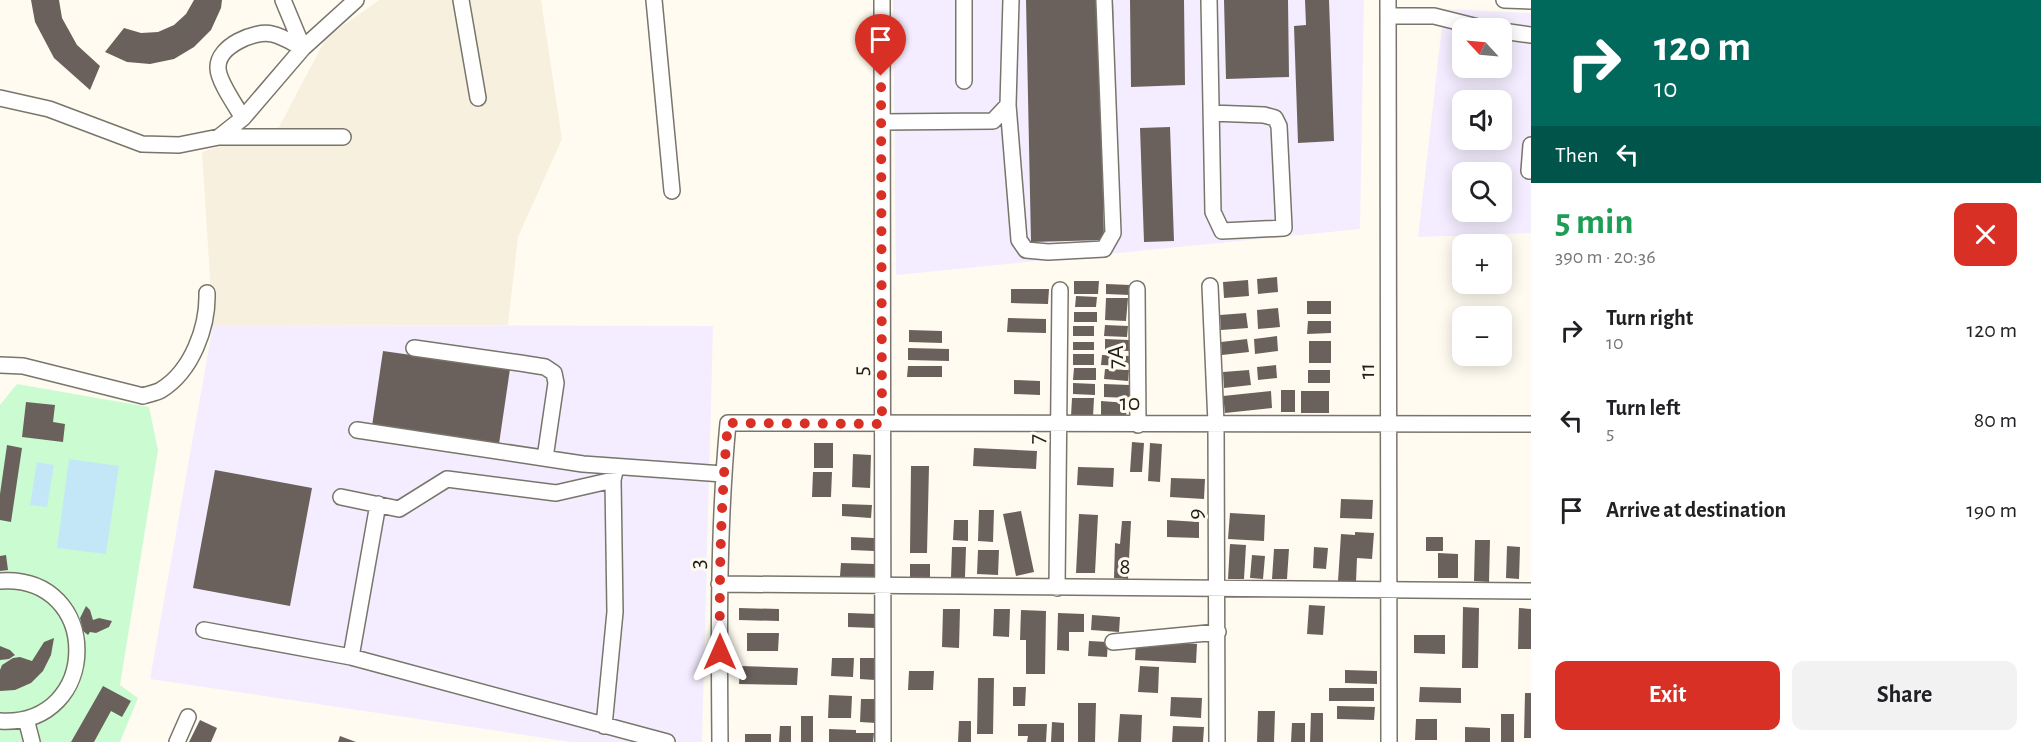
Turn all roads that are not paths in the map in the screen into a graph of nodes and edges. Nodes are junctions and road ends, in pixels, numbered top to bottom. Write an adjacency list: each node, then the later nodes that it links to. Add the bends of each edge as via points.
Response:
1 (283, 0): 17 (street)
2 (356, 0): 17 (street)
3 (461, 0): 20 (street)
4 (654, 0): 29 (street)
5 (882, 0): 24 (street, 5)
6 (964, 0): 18 (street)
7 (1011, 0): 21 (street)
8 (1104, 0): 21 (street, via 1113,233 1104,249 1026,250 1019,240)
9 (1209, 0): 22 (street)
10 (1388, 0): 13 (street, 11)
11 (1504, 0): 12 (street)
12 (1531, 1)
13 (1388, 16): 14 (street, via 1434,16); 39 (street, 11)
14 (1452, 20)
15 (1512, 32): 16 (street)
16 (1531, 35)
17 (303, 48): 23 (street); 23 (street, via 273,34 256,33 223,53 218,66 220,76)
18 (964, 81)
19 (0, 98): 25 (street, via 49,109 142,144 179,145)
20 (478, 99)
21 (1008, 105): 24 (street, via 993,121)
22 (1211, 113): 22 (street, via 1275,118 1279,126 1284,228 1222,231 1213,212)
23 (243, 118): 25 (street)
24 (882, 122): 40 (street, 5)
25 (219, 136): 26 (street)
26 (343, 137)
27 (1531, 145): 28 (street)
28 (1529, 171)
29 (672, 191)
30 (1210, 286): 38 (street, 9)
31 (1137, 289): 42 (street, 7A)
32 (1060, 290): 37 (street, 7)
33 (207, 292): 35 (street, via 208,309 194,354 160,391 143,396 23,366)
34 (414, 348): 44 (street, via 545,367 554,373)
35 (0, 365)
36 (728, 423): 40 (street, 10); 46 (street, 3)
37 (1059, 423): 40 (street, 10); 42 (street, 10); 52 (street, 7)
38 (1216, 423): 39 (street, 10); 42 (street, 10); 53 (street, 9)
39 (1388, 423): 41 (street, 10); 54 (street, 11)
40 (882, 424): 51 (street, 5)
41 (1531, 424)
42 (1138, 425)
43 (357, 430): 44 (street)
44 (545, 458): 45 (street)
45 (615, 473): 46 (street); 48 (street, via 556,493 447,479 399,509); 63 (street, via 615,612)
46 (723, 474): 50 (street, 3)
47 (341, 497): 48 (street)
48 (378, 504): 59 (street)
49 (0, 582): 61 (street, via 14,580 54,597 68,614 76,634 78,656 73,677 62,696 46,711)
50 (719, 584): 51 (street, 8); 67 (street, 3)
51 (882, 587): 52 (street, 8); 68 (street, 5)
52 (1057, 588): 53 (street, 8)
53 (1218, 588): 54 (street, 8); 57 (street, 9)
54 (1389, 590): 55 (street, 8); 70 (street, 11)
55 (1531, 591)
56 (204, 630): 59 (street)
57 (1218, 632): 58 (street); 69 (street, 9)
58 (1113, 642)
59 (351, 657): 63 (street)
60 (188, 717): 65 (street)
61 (26, 719): 62 (street); 64 (street)
62 (0, 721)
63 (604, 726): 66 (street)
64 (32, 742)
65 (177, 742)
66 (667, 742)
67 (720, 742)
68 (883, 742)
69 (1217, 742)
70 (1389, 742)

